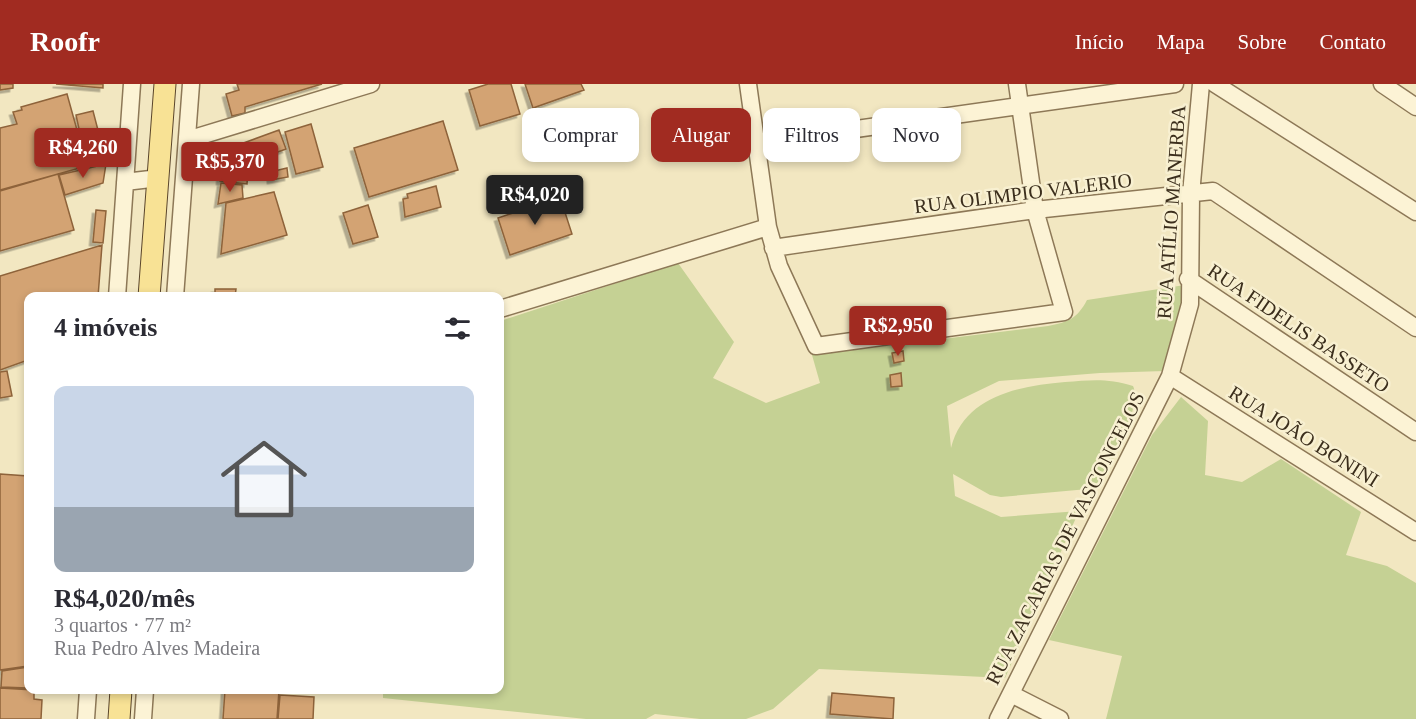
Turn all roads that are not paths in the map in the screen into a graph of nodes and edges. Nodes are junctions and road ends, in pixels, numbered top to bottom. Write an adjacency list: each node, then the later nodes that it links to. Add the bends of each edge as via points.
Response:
1 (132, 84): 16 (street)
2 (165, 84): 15 (main road)
3 (191, 84): 13 (street)
4 (371, 84): 13 (street)
5 (748, 84): 14 (street)
6 (1017, 84): 11 (street)
7 (1175, 84): 11 (street)
8 (1201, 84): 17 (street, RUA ATÍLIO MANERBA)
9 (1215, 84): 19 (street)
10 (1382, 84): 12 (street)
11 (1020, 105): 14 (street); 18 (street)
12 (1416, 107)
13 (187, 140): 25 (street)
14 (757, 143): 20 (street)
15 (159, 177): 16 (street); 24 (main road)
16 (125, 182): 23 (street)
17 (1191, 194): 18 (street, RUA OLIMPIO VALERIO); 22 (street, RUA ATÍLIO MANERBA); 27 (street, RUA OLIMPIO VALERIO, via 1213,191)
18 (1035, 210): 21 (street, RUA OLIMPIO VALERIO); 21 (street, via 1064,312 816,346)
19 (1416, 212)
20 (768, 227): 21 (street); 26 (street)
21 (773, 248)
22 (1188, 279): 28 (street, RUA ATÍLIO MANERBA, via 1190,304); 29 (street, RUA FIDELIS BASSETO)
23 (117, 292)
24 (149, 292)
25 (175, 292)
26 (504, 308)
27 (1416, 328)
28 (1170, 376): 30 (street, RUA JOÃO BONINI); 34 (street, RUA ZACARIAS DE VASCONCELOS)
29 (1416, 432)
30 (1416, 531)
31 (88, 694): 35 (street)
32 (121, 694): 36 (main road)
33 (145, 694): 37 (street)
34 (1011, 694): 38 (street, RUA ZACARIAS DE VASCONCELOS); 39 (street)
35 (86, 719)
36 (119, 719)
37 (143, 719)
38 (998, 719)
39 (1060, 719)

